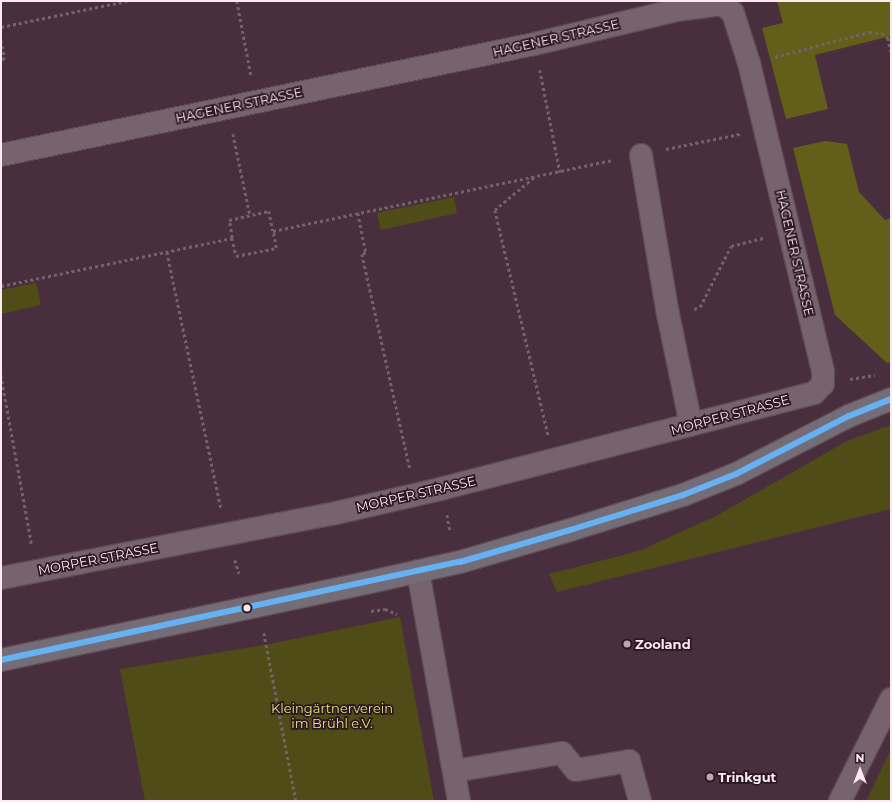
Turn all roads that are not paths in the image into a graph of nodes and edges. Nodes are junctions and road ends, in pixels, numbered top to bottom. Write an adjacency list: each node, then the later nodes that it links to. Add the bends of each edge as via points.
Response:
1 (1, 155): 3 (street, HAGENER STRASSE, via 534,44 677,10 722,4 733,13 749,63 824,372)
2 (641, 155): 5 (street, via 668,314)
3 (822, 384): 5 (street, MORPER STRASSE, via 814,393)
4 (891, 399): 6 (main road, via 849,416 736,474 683,495 548,537)
5 (691, 425): 7 (street, MORPER STRASSE, via 416,495)
6 (418, 571): 8 (main road); 10 (street)
7 (1, 578)
8 (1, 660)
9 (891, 698): 13 (street)
10 (454, 771): 11 (street); 12 (street, via 562,753 576,770 629,761)
11 (459, 801)
12 (640, 801)
13 (840, 801)

